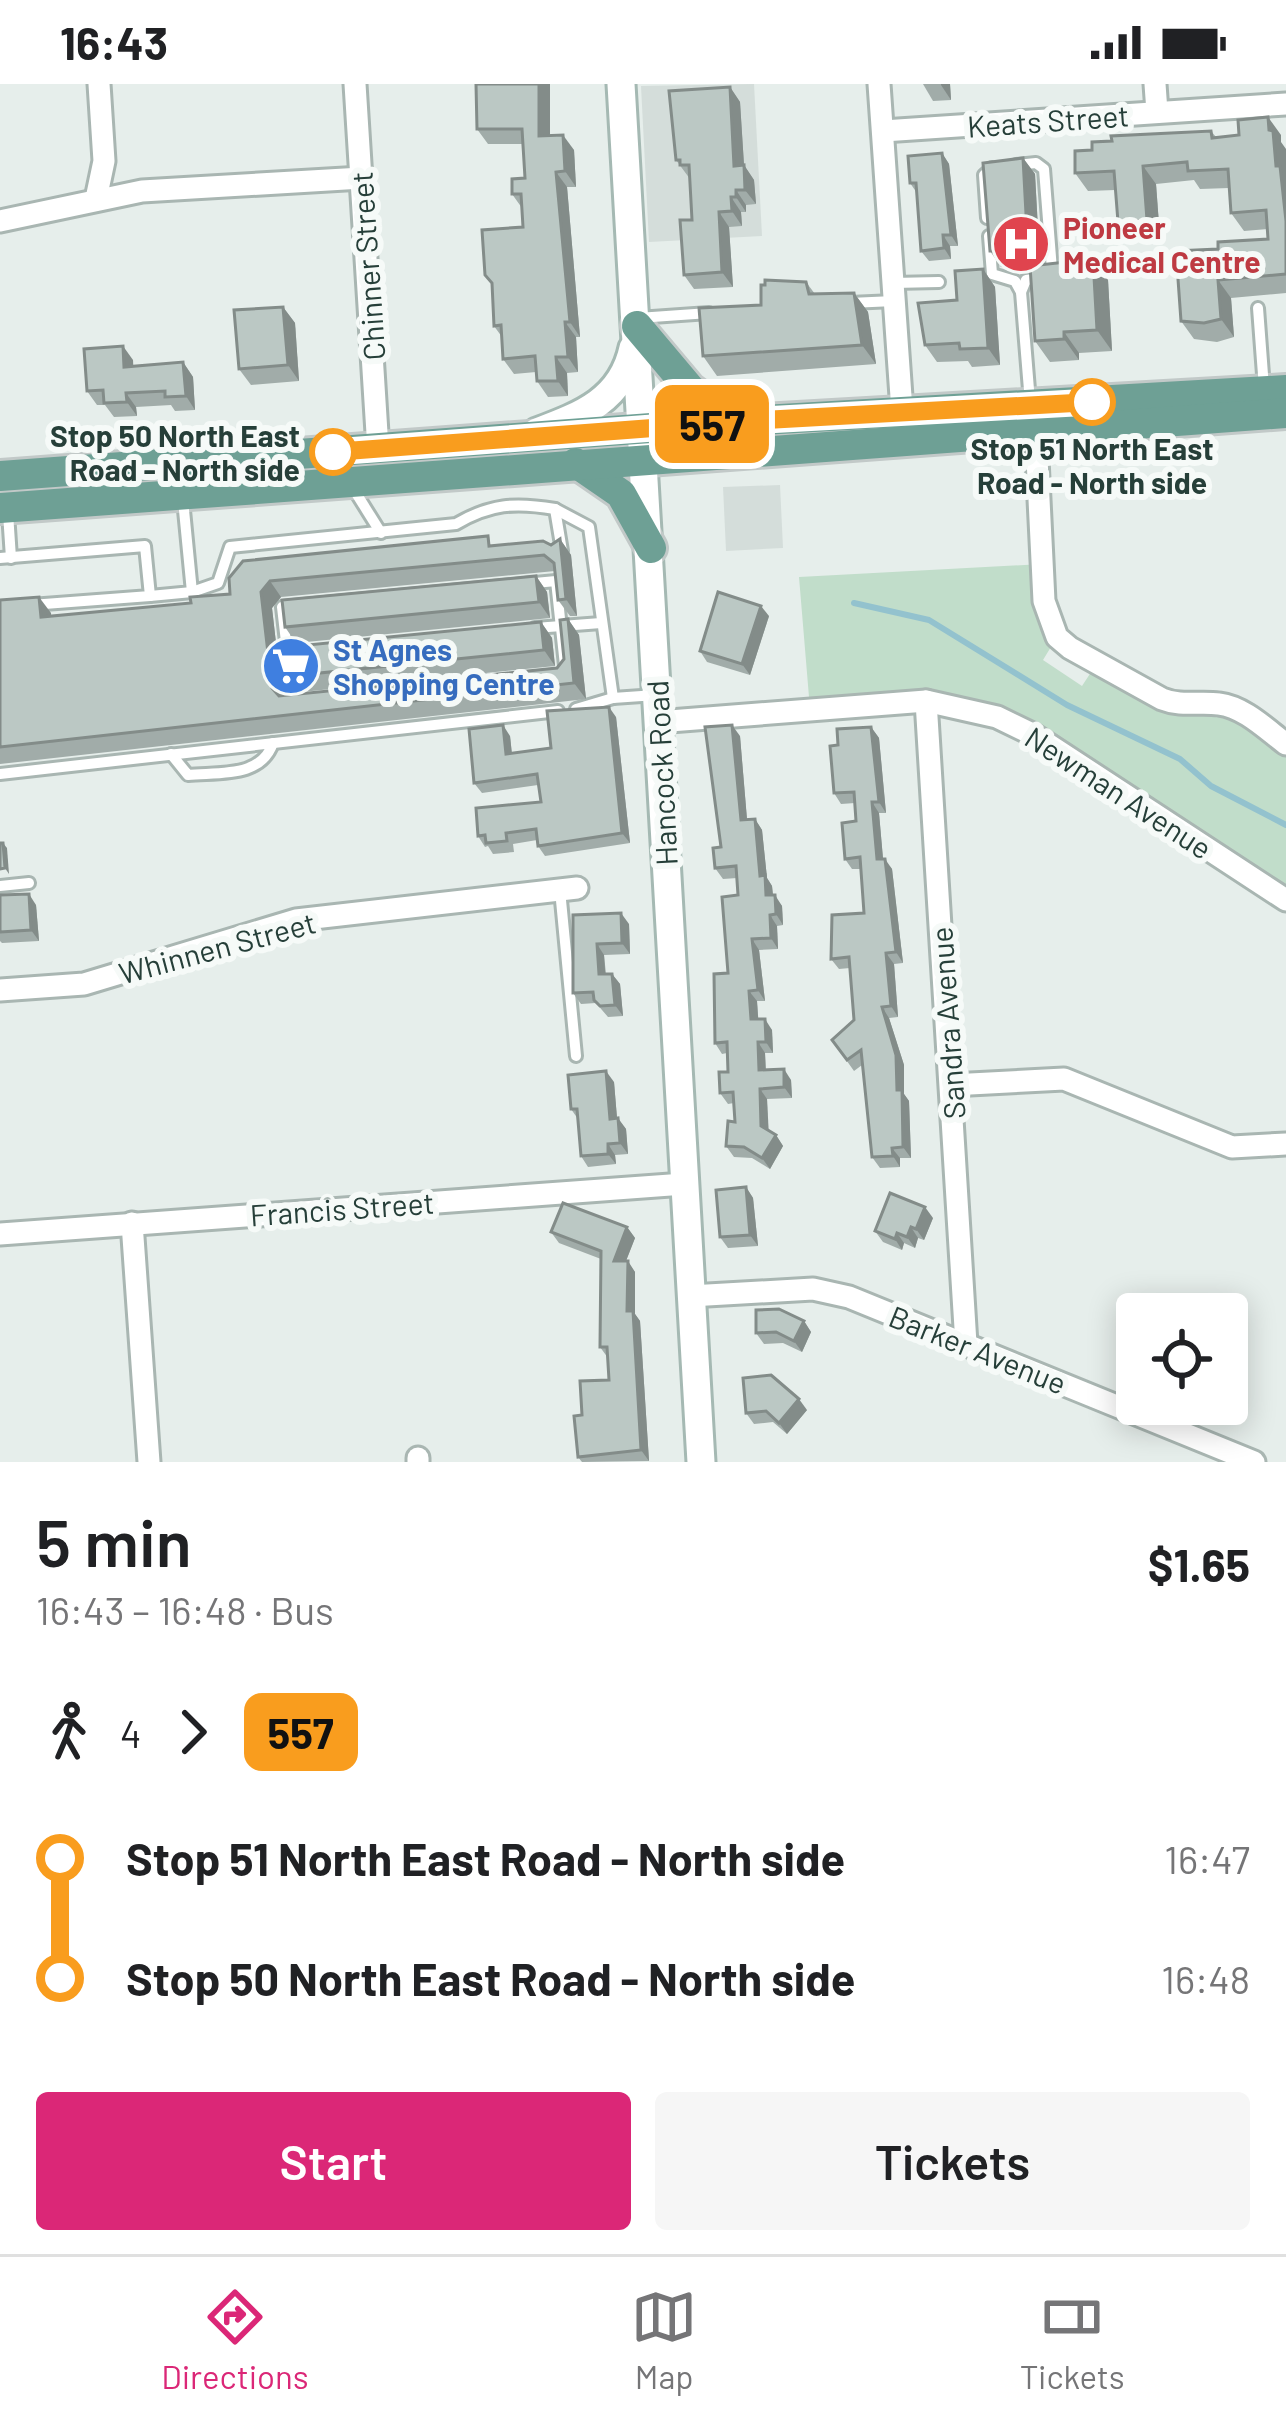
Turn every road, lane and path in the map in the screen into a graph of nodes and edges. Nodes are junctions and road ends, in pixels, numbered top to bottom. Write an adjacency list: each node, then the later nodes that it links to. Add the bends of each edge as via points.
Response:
1 (99, 84): 10 (street, via 104,161)
2 (355, 84): 9 (street, Chinner Street)
3 (620, 84): 18 (main road, Hancock Road)
4 (879, 84): 8 (street)
5 (1155, 84): 7 (street)
6 (1286, 104): 7 (street, Keats Street)
7 (1157, 112): 8 (street, Keats Street)
8 (883, 131): 13 (street)
9 (362, 178): 10 (street); 25 (street, Chinner Street)
10 (96, 199): 11 (street)
11 (0, 221)
12 (939, 282): 13 (lane)
13 (894, 292): 15 (lane); 22 (street)
14 (1021, 292): 14 (lane, via 1015,280 992,274 984,175 1036,163 1044,169 1052,270 1026,280); 20 (lane)
15 (830, 304)
16 (1258, 308): 19 (lane)
17 (720, 312): 18 (lane)
18 (637, 322): 21 (main road, via 690,389); 23 (main road, via 628,370 610,395 578,417); 24 (main road, Hancock Road)
19 (1279, 398): 20 (main road)
20 (1033, 414): 22 (main road); 49 (street, via 1044,601 1057,637 1162,699 1237,709)
21 (735, 422): 22 (main road); 24 (main road)
22 (903, 426): 24 (main road)
23 (518, 439): 24 (main road); 25 (main road)
24 (644, 443): 26 (main road); 34 (main road, Hancock Road)
25 (378, 449): 27 (main road)
26 (576, 463): 29 (main road); 34 (main road, via 621,494)
27 (92, 470): 28 (main road); 30 (main road, via 173,484)
28 (0, 476)
29 (351, 485): 30 (main road); 33 (lane)
30 (183, 496): 31 (main road); 37 (lane)
31 (4, 508): 36 (lane)
32 (555, 509): 33 (lane, via 482,508 456,524); 35 (lane); 40 (lane, via 589,526)
33 (381, 532): 37 (lane, via 230,547 218,583)
34 (651, 548): 47 (main road, Hancock Road)
35 (562, 551)
36 (5, 558): 38 (lane, via 145,546)
37 (192, 592): 38 (lane)
38 (150, 596): 39 (lane)
39 (21, 606)
40 (601, 622): 41 (lane); 45 (lane)
41 (561, 626): 42 (lane); 44 (lane, via 556,581 282,607); 44 (lane, via 566,675 316,701 293,703)
42 (515, 630)
43 (310, 651): 44 (lane)
44 (287, 653)
45 (613, 698): 47 (lane); 48 (lane, via 591,708)
46 (926, 701): 47 (street, Newman Avenue); 55 (street, Newman Avenue, via 997,717 1034,735); 58 (street, Sandra Avenue)
47 (657, 709): 60 (main road, Hancock Road)
48 (273, 742): 50 (lane); 50 (lane, via 254,769 188,775)
49 (1286, 743)
50 (171, 754): 51 (lane)
51 (0, 774)
52 (29, 883): 53 (lane)
53 (0, 886)
54 (568, 889): 56 (street, Whinnen Street, via 296,920 84,984); 57 (lane)
55 (1286, 900)
56 (0, 990)
57 (576, 1056)
58 (951, 1085): 59 (street, via 1064,1079 1232,1147); 64 (street, Sandra Avenue)
59 (1286, 1144)
60 (684, 1184): 61 (street, Francis Street); 63 (main road, Hancock Road)
61 (132, 1223): 62 (street, Francis Street); 65 (street)
62 (0, 1234)
63 (690, 1296): 64 (street, Barker Avenue, via 813,1289); 66 (main road, Hancock Road)
64 (966, 1344): 67 (street, Barker Avenue)
65 (148, 1462)
66 (701, 1462)
67 (1254, 1462)

